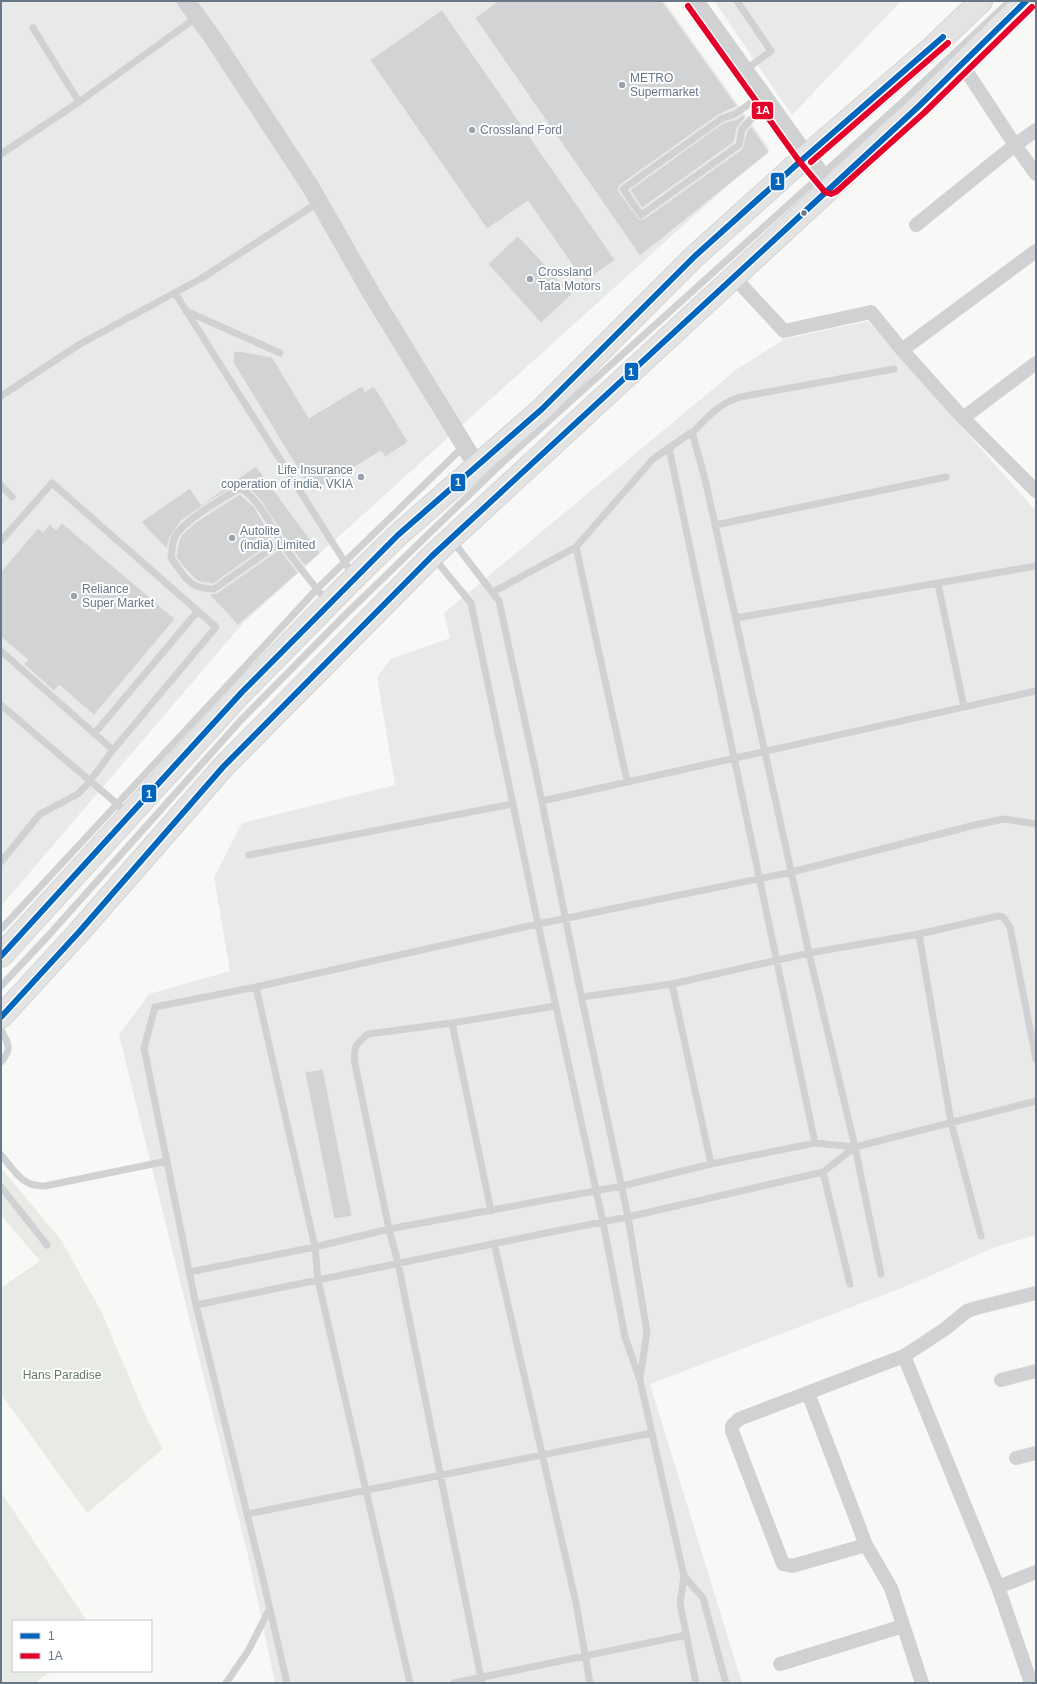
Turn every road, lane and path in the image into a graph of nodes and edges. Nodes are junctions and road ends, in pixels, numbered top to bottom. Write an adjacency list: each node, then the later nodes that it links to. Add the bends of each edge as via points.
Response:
1 (186, 1): 7 (street)
2 (695, 1): 10 (street)
3 (737, 1): 10 (lane, via 771,51)
4 (981, 1): 16 (main road, via 934,46)
5 (1010, 1): 18 (lane, via 899,105)
6 (1026, 1): 9 (main road)
7 (198, 17): 12 (lane); 19 (street)
8 (33, 28): 12 (lane)
9 (961, 63): 14 (street); 18 (main road, via 919,106)
10 (744, 70): 11 (street)
11 (765, 98): 11 (lane, via 742,129 739,145 641,215 623,189 721,119); 16 (street)
12 (79, 102): 15 (lane)
13 (1036, 130): 14 (street)
14 (1015, 145): 17 (street); 20 (street)
15 (1, 154)
16 (806, 156): 18 (street); 34 (main road, via 695,256 542,409)
17 (1036, 174)
18 (826, 180): 22 (main road); 78 (lane, via 508,457 339,621 241,720)
19 (319, 202): 23 (lane); 32 (street)
20 (916, 225)
21 (1036, 251): 25 (street)
22 (733, 276): 25 (street, via 784,331 870,312); 40 (main road)
23 (175, 293): 24 (lane); 29 (lane, via 80,344)
24 (186, 311): 26 (lane); 46 (lane)
25 (902, 350): 30 (street)
26 (280, 353)
27 (1036, 363): 30 (street)
28 (894, 369): 31 (lane, via 740,397 726,402 715,410)
29 (1, 396)
30 (963, 418): 37 (street)
31 (692, 433): 33 (lane); 39 (lane)
32 (464, 446): 34 (street); 46 (lane)
33 (669, 448): 43 (lane, via 653,459); 59 (lane)
34 (477, 466): 46 (main road, via 398,535)
35 (946, 477): 39 (lane)
36 (1, 485): 38 (lane)
37 (1036, 491)
38 (12, 497)
39 (715, 525): 51 (lane)
40 (451, 539): 44 (main road); 48 (lane)
41 (1, 541): 50 (lane, via 52,483)
42 (282, 542): 42 (lane, via 258,504 240,488 180,529 174,539 171,558 189,582 201,589 214,589); 49 (lane)
43 (576, 547): 48 (lane); 60 (lane)
44 (432, 556): 63 (lane, via 471,603); 82 (main road, via 223,767)
45 (1036, 566): 47 (lane)
46 (349, 570): 49 (main road)
47 (938, 584): 51 (lane); 55 (lane)
48 (493, 592): 62 (lane, via 499,601)
49 (323, 596): 64 (main road, via 242,692)
50 (197, 612): 56 (lane); 57 (lane, via 216,627)
51 (736, 618): 58 (lane)
52 (1, 651): 56 (lane)
53 (1036, 691): 55 (lane)
54 (1, 705): 61 (lane)
55 (964, 707): 58 (lane)
56 (94, 734): 57 (lane)
57 (113, 750): 61 (lane)
58 (765, 751): 59 (lane); 68 (lane)
59 (735, 759): 60 (lane); 69 (lane)
60 (628, 781): 62 (lane)
61 (90, 782): 64 (lane); 67 (lane, via 78,794 40,814)
62 (542, 801): 70 (lane)
63 (512, 804): 66 (lane); 71 (lane)
64 (123, 809): 72 (lane); 75 (main road)
65 (1036, 824): 68 (lane, via 1004,819)
66 (249, 855)
67 (1, 862)
68 (792, 872): 69 (lane); 74 (lane)
69 (760, 879): 70 (lane); 76 (lane)
70 (566, 919): 71 (lane); 80 (lane)
71 (538, 924): 79 (lane); 81 (lane)
72 (1, 929)
73 (919, 934): 74 (lane); 85 (lane, via 1003,917 1010,927); 88 (lane)
74 (809, 953): 76 (lane); 90 (lane)
75 (1, 956)
76 (777, 960): 77 (lane); 89 (lane)
77 (672, 984): 80 (lane); 93 (lane)
78 (1, 986)
79 (256, 988): 92 (lane, via 155,1007 144,1048); 105 (lane)
80 (582, 998): 95 (lane)
81 (555, 1006): 83 (lane); 97 (lane)
82 (1, 1017)
83 (452, 1023): 98 (lane); 101 (lane, via 368,1034 358,1042 354,1051)
84 (1, 1030): 86 (lane, via 9,1049)
85 (1036, 1059)
86 (1, 1062)
87 (1036, 1101): 88 (lane)
88 (952, 1122): 90 (lane); 102 (lane)
89 (815, 1143): 90 (lane); 93 (lane)
90 (855, 1147): 94 (lane); 108 (lane)
91 (1, 1155): 92 (lane, via 20,1178 36,1187)
92 (167, 1161): 107 (lane)
93 (711, 1164): 95 (lane)
94 (823, 1172): 99 (lane); 110 (lane)
95 (622, 1186): 97 (lane); 99 (lane)
96 (1, 1187): 104 (lane)
97 (597, 1191): 98 (lane); 100 (lane)
98 (491, 1211): 101 (lane)
99 (628, 1217): 100 (lane); 115 (lane, via 647,1332)
100 (604, 1222): 103 (lane); 115 (lane, via 625,1337)
101 (389, 1229): 105 (lane); 106 (lane)
102 (981, 1236)
103 (494, 1243): 106 (lane); 120 (lane)
104 (47, 1245)
105 (315, 1247): 107 (lane); 109 (lane)
106 (398, 1264): 109 (lane); 122 (lane)
107 (190, 1272): 112 (lane)
108 (881, 1274)
109 (318, 1280): 112 (lane); 123 (lane)
110 (850, 1284)
111 (1036, 1293): 113 (street, via 967,1311)
112 (196, 1305): 124 (lane)
113 (904, 1356): 117 (street); 128 (street)
114 (1036, 1371): 116 (street)
115 (640, 1380): 118 (lane)
116 (1001, 1380)
117 (808, 1393): 125 (street); 125 (street, via 739,1419 732,1426 732,1432 781,1560 787,1566)
118 (652, 1433): 120 (lane); 127 (lane)
119 (1036, 1453): 121 (street)
120 (542, 1455): 122 (lane); 132 (lane)
121 (1016, 1458)
122 (441, 1475): 123 (lane); 134 (lane)
123 (366, 1490): 124 (lane); 137 (lane)
124 (247, 1514): 129 (lane)
125 (866, 1545): 130 (street, via 891,1588)
126 (1036, 1572): 128 (street)
127 (684, 1576): 131 (lane, via 680,1603); 141 (lane, via 703,1598)
128 (998, 1587): 143 (street)
129 (270, 1608): 135 (lane, via 248,1651); 136 (lane)
130 (903, 1626): 133 (street); 142 (street)
131 (686, 1635): 132 (lane); 140 (lane)
132 (586, 1657): 134 (lane); 139 (lane)
133 (780, 1664)
134 (482, 1680): 138 (lane)
135 (226, 1683)
136 (287, 1683)
137 (410, 1683)
138 (454, 1683)
139 (590, 1683)
140 (696, 1683)
141 (726, 1683)
142 (922, 1683)
143 (1031, 1683)

